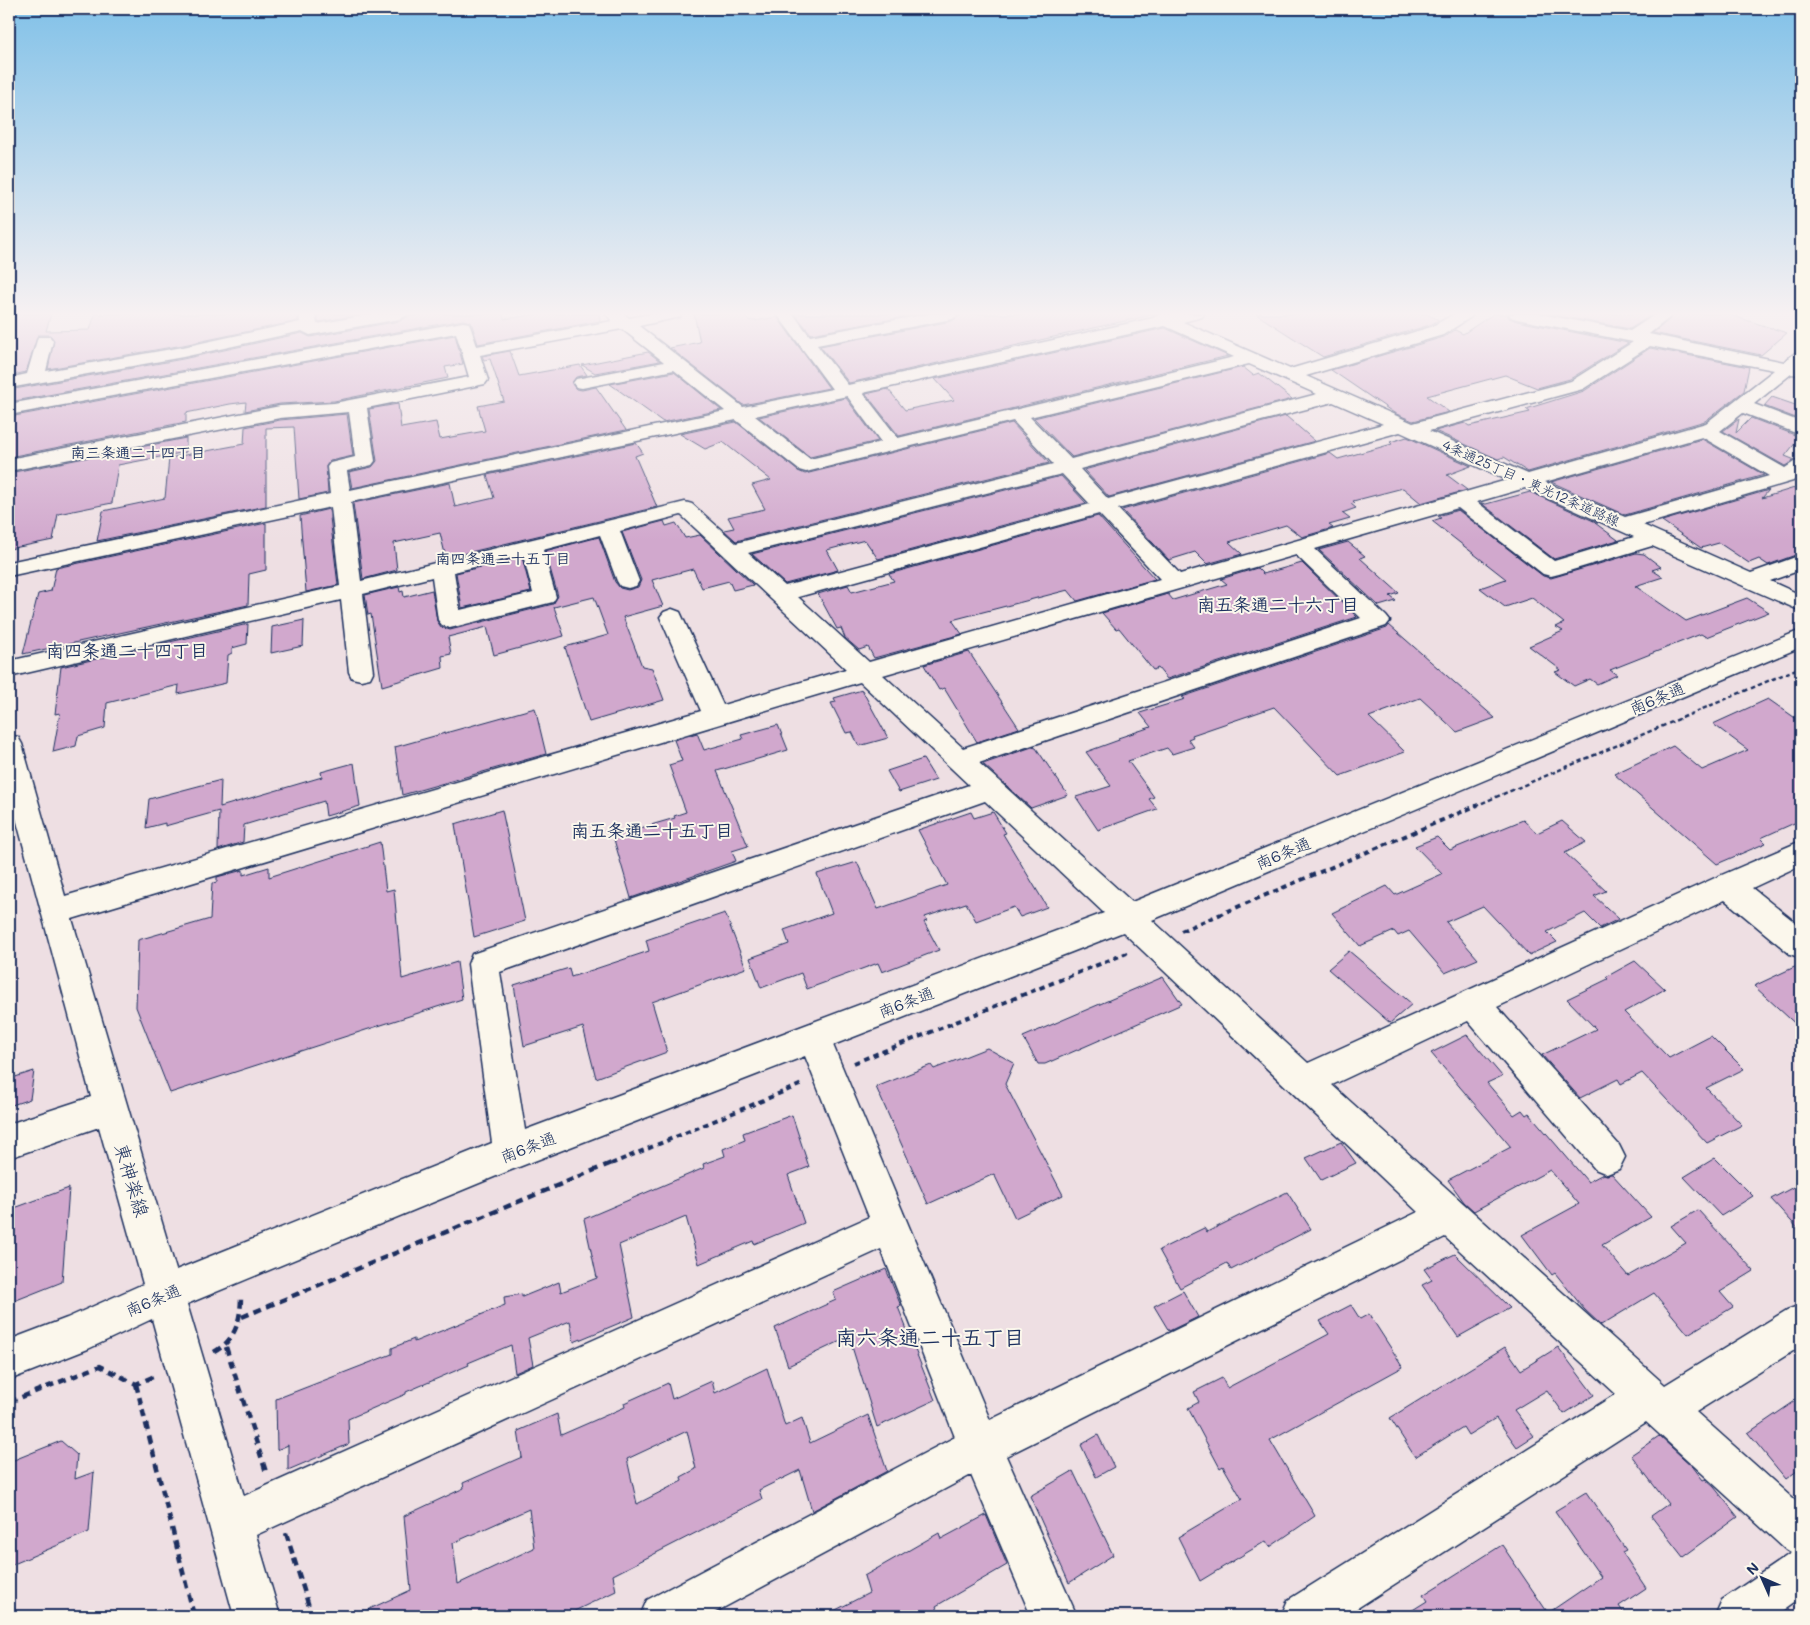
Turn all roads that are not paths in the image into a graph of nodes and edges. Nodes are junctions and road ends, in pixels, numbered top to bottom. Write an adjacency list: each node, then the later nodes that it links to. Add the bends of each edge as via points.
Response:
1 (115, 390): 12 (street)
2 (429, 390): 10 (street)
3 (712, 390): 13 (street)
4 (847, 390): 13 (street); 18 (street)
5 (1118, 390): 14 (street)
6 (1324, 390): 9 (street, 4条通25丁目・東光12条道路線)
7 (1558, 390): 15 (street)
8 (1762, 390): 11 (street)
9 (1336, 395): 15 (street, 4条通25丁目・東光12条道路線); 20 (street)
10 (357, 404): 19 (street, via 334,409 280,412); 23 (street, via 365,461 337,467)
11 (1740, 405): 16 (street); 17 (street, via 1713,427)
12 (9, 409)
13 (740, 412): 18 (street, via 806,466); 23 (street)
14 (1017, 414): 18 (street); 20 (street)
15 (1408, 427): 22 (street, 4条通25丁目・東光12条道路線); 25 (street)
16 (1801, 428)
17 (1704, 430): 21 (street); 22 (street)
18 (893, 444)
19 (9, 465)
20 (1068, 466): 25 (street); 31 (street)
21 (1794, 471): 26 (street)
22 (1525, 481): 24 (street); 26 (street, 4条通25丁目・東光12条道路線)
23 (340, 498): 34 (street); 38 (street)
24 (1460, 499): 28 (street, via 1551,569); 30 (street)
25 (1105, 506): 37 (street); 39 (street)
26 (1622, 525): 28 (street, 4条通25丁目・東光12条道路線)
27 (608, 528): 29 (street); 31 (street, via 684,508); 35 (street)
28 (1655, 538): 36 (street, 4条通25丁目・東光12条道路線)
29 (531, 546): 33 (street); 33 (street, via 545,598 450,620)
30 (1299, 546): 37 (street); 48 (street, via 1378,621)
31 (733, 550): 39 (street)
32 (1801, 562): 36 (street)
33 (442, 568): 38 (street)
34 (9, 569)
35 (628, 581)
36 (1750, 581): 40 (street, 4条通25丁目・東光12条道路線)
37 (1176, 583): 45 (street)
38 (352, 590): 43 (street); 44 (street)
39 (781, 594): 45 (street)
40 (1801, 604)
41 (672, 617): 46 (street)
42 (1801, 638): 53 (street, 南6条通)
43 (9, 669)
44 (361, 672)
45 (864, 672): 46 (street); 48 (street)
46 (716, 716): 52 (street)
47 (9, 744): 52 (street, 東神楽線)
48 (957, 760): 49 (street)
49 (989, 789): 53 (street); 60 (street, via 483,964)
50 (1801, 852): 51 (street)
51 (1727, 885): 54 (street); 55 (street)
52 (55, 912): 58 (street, 東神楽線)
53 (1128, 917): 56 (street, 南6条通); 57 (street)
54 (1801, 945)
55 (1473, 1003): 57 (street); 61 (street)
56 (814, 1037): 60 (street, 南6条通); 63 (street)
57 (1304, 1081): 62 (street)
58 (110, 1107): 59 (street); 64 (street, 東神楽線)
59 (9, 1141)
60 (511, 1153): 64 (street, 南6条通)
61 (1607, 1157)
62 (1449, 1216): 67 (street); 68 (street)
63 (891, 1226): 68 (street); 69 (street)
64 (166, 1293): 66 (street, 南6条通, via 74,1335); 69 (street, 東神楽線)
65 (1801, 1324): 67 (street)
66 (9, 1360)
67 (1656, 1403): 70 (street); 75 (street)
68 (980, 1447): 73 (street); 74 (street)
69 (231, 1524): 72 (street, 東神楽線)
70 (1801, 1535)
71 (1801, 1571): 76 (street)
72 (257, 1616)
73 (663, 1616)
74 (1054, 1616)
75 (1304, 1616)
76 (1738, 1616)

